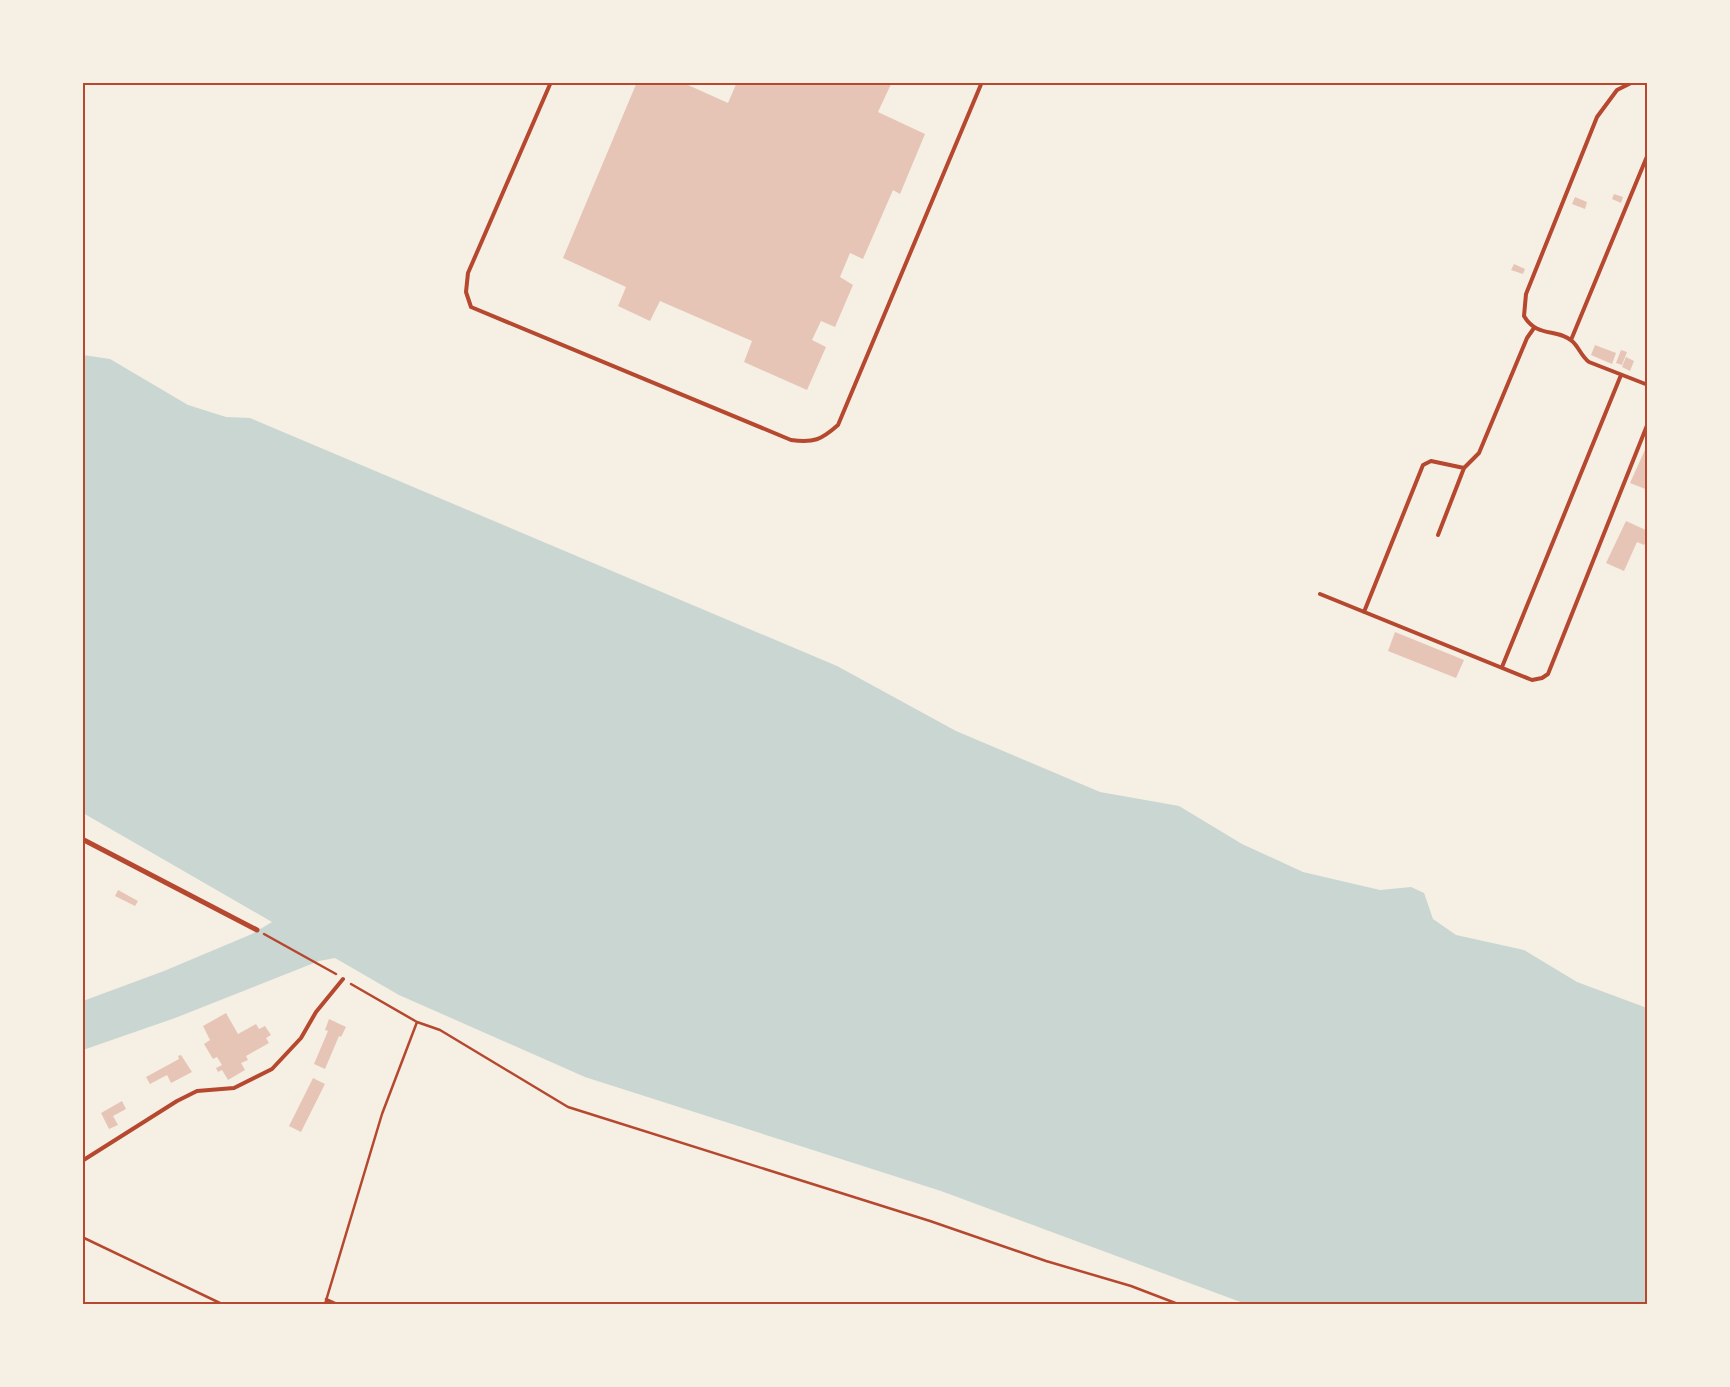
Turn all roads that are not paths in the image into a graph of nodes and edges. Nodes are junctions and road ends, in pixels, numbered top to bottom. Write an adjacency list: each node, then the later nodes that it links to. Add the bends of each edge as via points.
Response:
1 (552, 82): 2 (lane, via 468,273 466,292 471,307 791,440 808,442 823,438 838,425)
2 (982, 82)
3 (1614, 82): 5 (lane)
4 (1633, 82): 5 (lane)
5 (1617, 90): 7 (lane, via 1597,118 1526,294 1524,316)
6 (1648, 154): 8 (lane)
7 (1534, 328): 8 (lane); 12 (lane, via 1479,453)
8 (1571, 340): 9 (lane, via 1589,362)
9 (1621, 375): 10 (lane); 16 (lane)
10 (1648, 385)
11 (1648, 423): 16 (lane, via 1548,674 1532,680)
12 (1464, 468): 13 (lane); 15 (lane, via 1431,461 1423,466)
13 (1438, 535)
14 (1320, 594): 15 (lane)
15 (1364, 612): 16 (lane)
16 (1502, 667)
17 (82, 839): 18 (street)
18 (256, 930)
19 (343, 979): 20 (lane, via 324,1000 300,1038 272,1069 234,1088 197,1091 176,1101)
20 (82, 1161)

